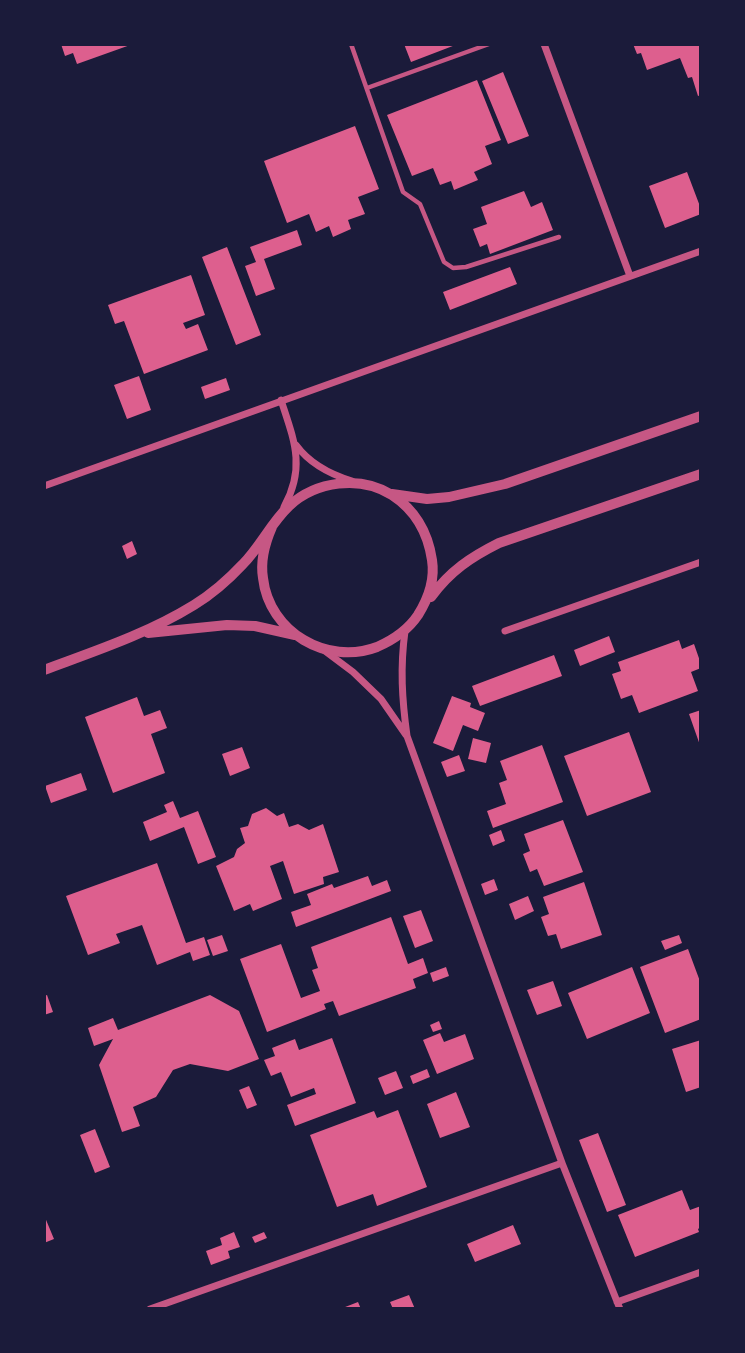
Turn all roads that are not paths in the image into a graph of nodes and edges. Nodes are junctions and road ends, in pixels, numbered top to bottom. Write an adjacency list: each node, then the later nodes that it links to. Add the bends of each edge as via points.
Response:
1 (351, 44): 4 (lane)
2 (489, 44): 4 (lane)
3 (544, 44): 7 (street)
4 (367, 88): 5 (lane, via 403,192 420,204 444,262 453,268 466,267)
5 (559, 237)
6 (701, 251): 7 (street)
7 (629, 276): 8 (street)
8 (281, 400): 10 (street); 13 (street)
9 (701, 416): 14 (street, via 505,484 427,499)
10 (295, 444): 12 (street, via 317,466); 15 (street, via 293,488)
11 (701, 474): 17 (street, via 499,543 451,574)
12 (365, 484): 14 (street); 15 (street, via 348,482 316,489 294,502)
13 (44, 486)
14 (391, 494): 17 (street, via 408,507 430,544 431,587)
15 (275, 523): 20 (street, via 244,564 212,593); 21 (street, via 265,543 262,577 273,610)
16 (701, 562): 19 (street)
17 (423, 607): 18 (street)
18 (405, 631): 22 (street, via 366,651); 24 (street, via 401,661)
19 (505, 631)
20 (141, 634): 21 (street, via 228,625); 23 (street)
21 (296, 636): 22 (street)
22 (322, 649): 24 (street, via 380,699)
23 (44, 670)
24 (407, 736): 25 (street)
25 (562, 1163): 27 (street); 28 (street)
26 (701, 1272): 27 (street)
27 (618, 1305)
28 (150, 1309)

